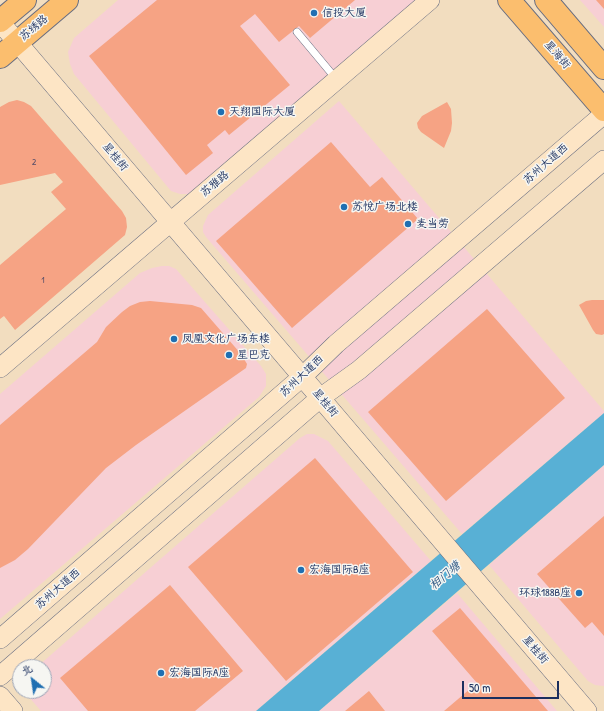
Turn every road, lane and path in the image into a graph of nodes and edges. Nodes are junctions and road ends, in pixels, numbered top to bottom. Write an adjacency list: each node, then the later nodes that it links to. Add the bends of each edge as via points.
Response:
1 (25, 0): 6 (main road)
2 (67, 0): 8 (main road, 苏绣路)
3 (430, 0): 11 (main road, 苏雅路)
4 (510, 0): 12 (main road, 星海街)
5 (546, 0): 10 (main road)
6 (0, 22): 8 (main road, 星桂街)
7 (297, 32): 11 (lane)
8 (17, 42): 9 (main road, 苏绣路); 15 (main road, 星桂街)
9 (0, 57)
10 (604, 68)
11 (337, 80): 15 (main road, 苏雅路)
12 (604, 110)
13 (604, 114): 17 (main road, 苏州大道西, via 336,344)
14 (604, 160): 18 (main road, via 359,370)
15 (170, 222): 16 (main road, 苏雅路); 17 (main road, 星桂街)
16 (0, 368)
17 (302, 377): 18 (main road, 星桂街); 19 (main road, 苏州大道西)
18 (320, 398): 20 (main road); 23 (main road, 星桂街)
19 (0, 640)
20 (0, 676)
21 (0, 696): 22 (main road)
22 (13, 711)
23 (587, 711)

